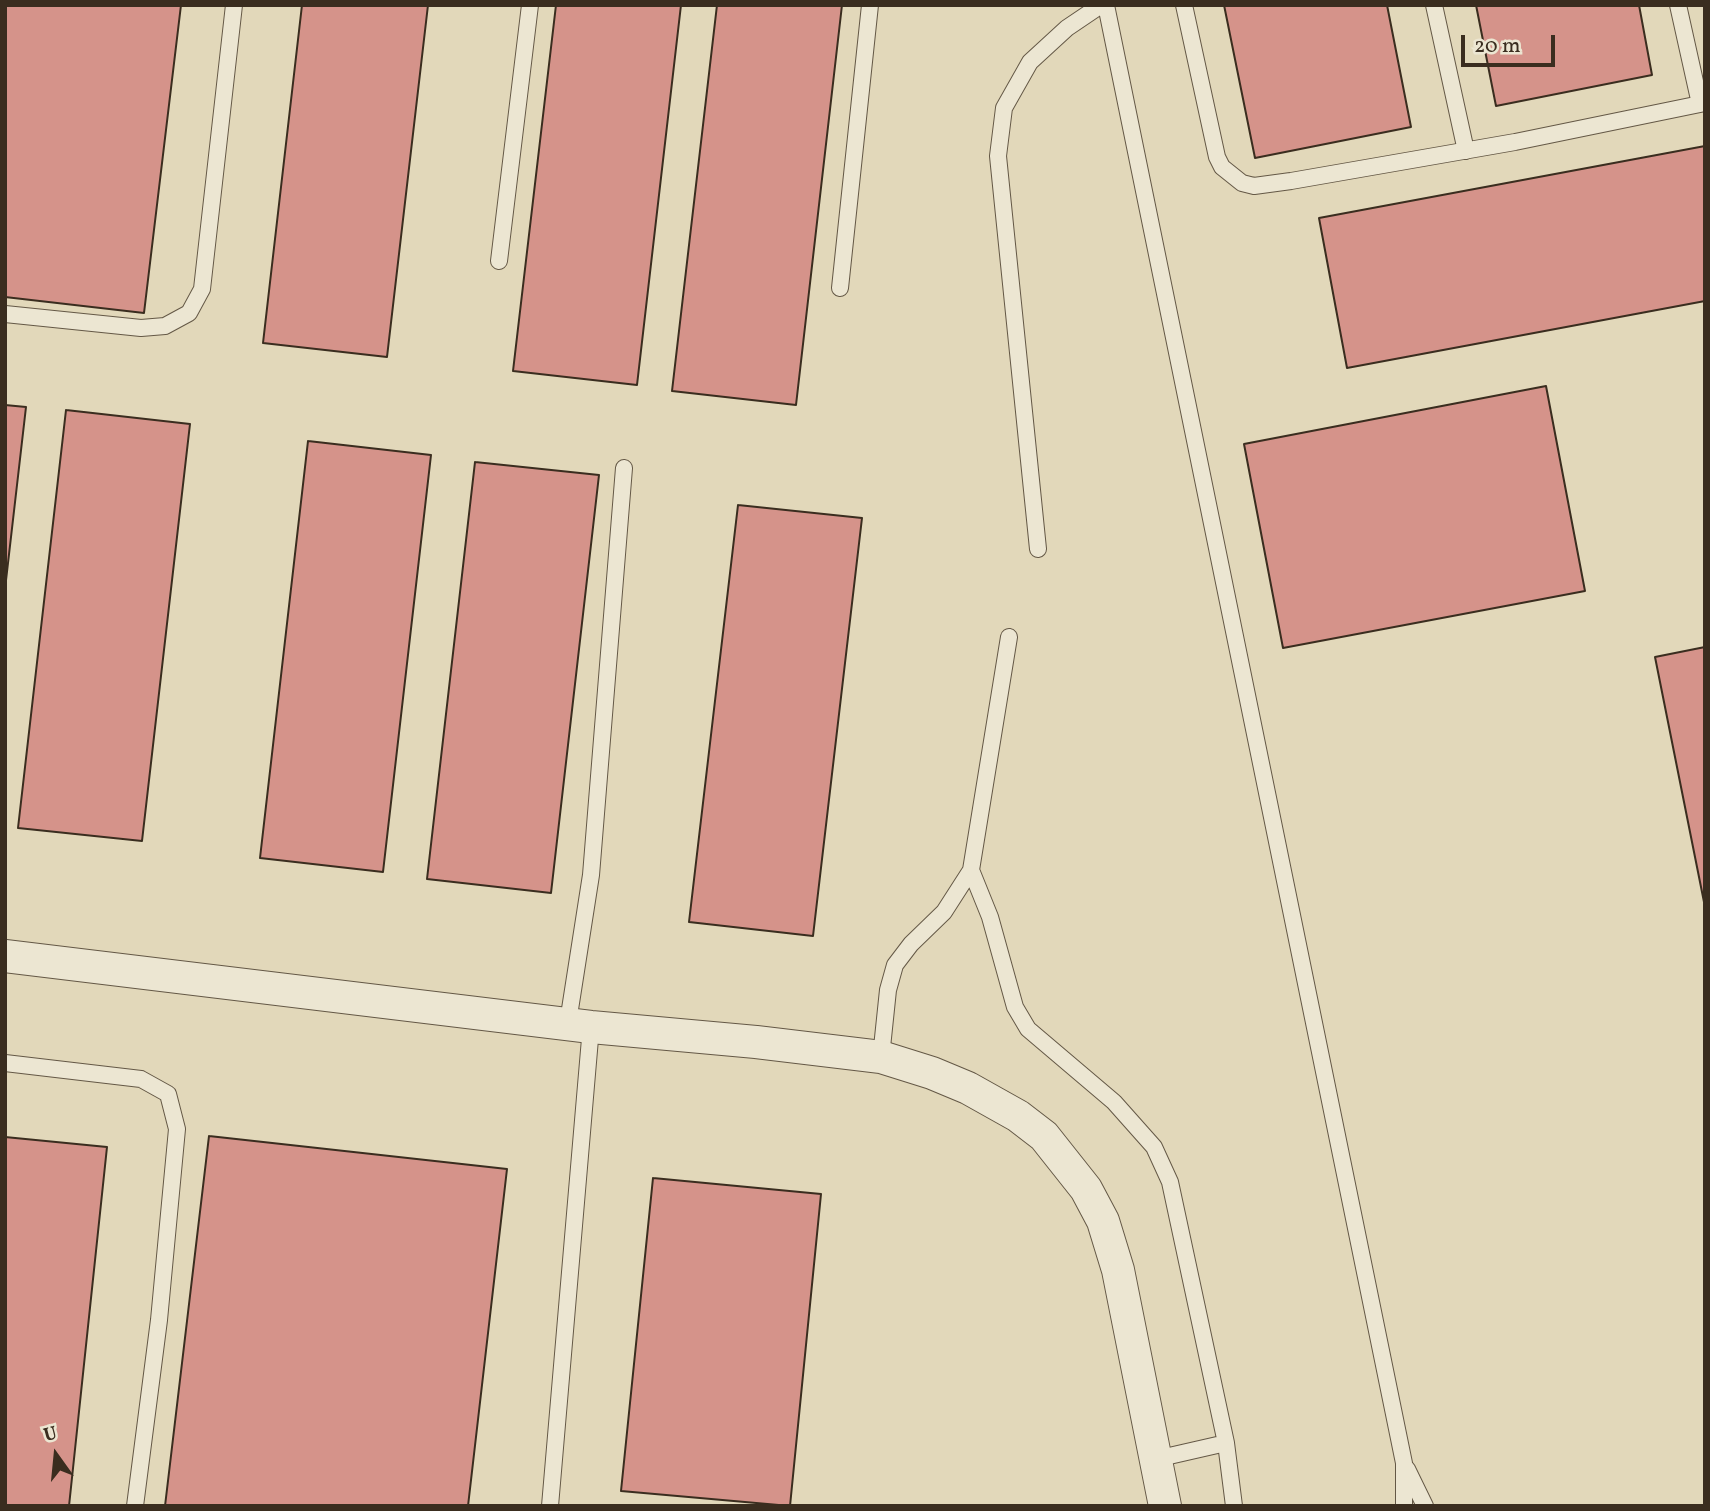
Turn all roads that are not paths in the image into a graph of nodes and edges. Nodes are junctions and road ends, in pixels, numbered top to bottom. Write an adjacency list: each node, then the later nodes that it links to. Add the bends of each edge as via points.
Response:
1 (234, 5): 13 (lane, via 202,289 189,313 164,326 141,328)
2 (530, 5): 11 (lane)
3 (870, 5): 12 (lane)
4 (1101, 5): 15 (lane, via 1030,62 1004,108 998,156)
5 (1106, 5): 24 (lane)
6 (1184, 5): 10 (lane, via 1217,157 1242,183 1292,181)
7 (1434, 5): 10 (lane)
8 (1678, 5): 9 (lane)
9 (1702, 103): 10 (lane)
10 (1466, 151)
11 (499, 261)
12 (840, 288)
13 (5, 314)
14 (624, 468): 19 (lane)
15 (1038, 550)
16 (1009, 637): 17 (lane)
17 (971, 870): 20 (lane, via 944,912 895,965); 22 (lane, via 990,917 1015,1007 1028,1029 1115,1102 1154,1147 1170,1182)
18 (5, 956): 19 (street)
19 (580, 1024): 20 (street); 26 (lane)
20 (881, 1057): 23 (street, via 932,1073 1017,1116 1044,1136 1086,1189 1118,1270)
21 (5, 1063): 25 (lane, via 141,1079 168,1094 177,1129)
22 (1226, 1443): 23 (lane); 28 (lane)
23 (1156, 1459): 27 (street)
24 (1405, 1463): 29 (lane); 30 (lane)
25 (135, 1506)
26 (550, 1506)
27 (1166, 1506)
28 (1234, 1506)
29 (1404, 1506)
30 (1425, 1506)

